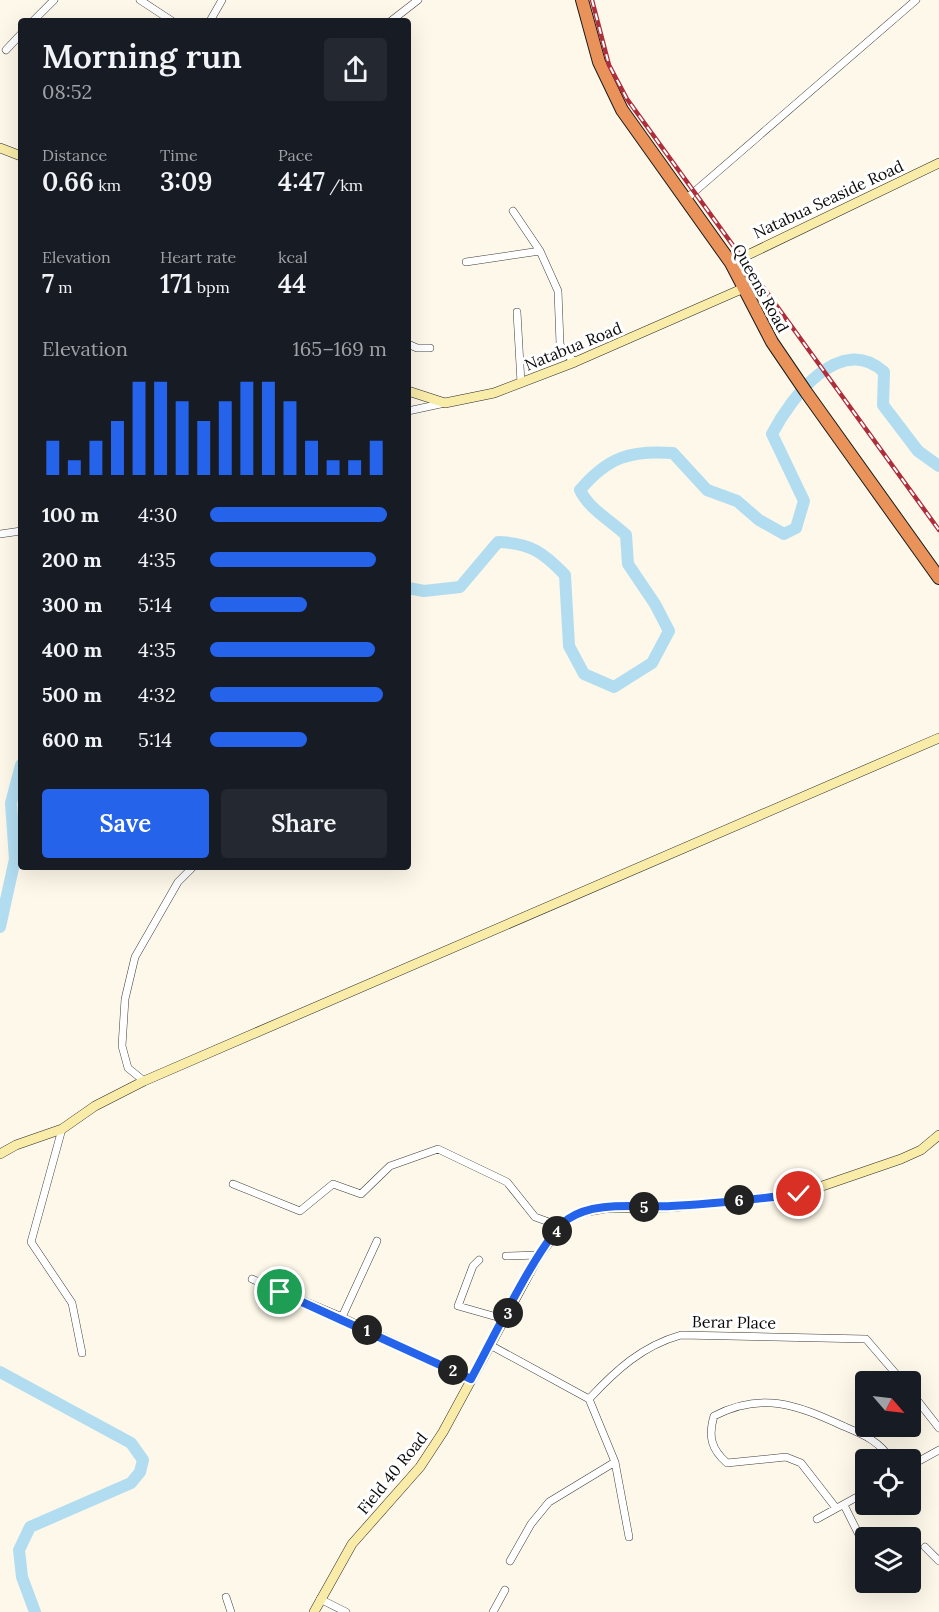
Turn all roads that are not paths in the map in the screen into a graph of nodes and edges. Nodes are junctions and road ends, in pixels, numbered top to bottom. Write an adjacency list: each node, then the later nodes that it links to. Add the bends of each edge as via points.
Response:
1 (54, 0): 7 (street)
2 (140, 0): 8 (street)
3 (222, 0): 9 (street)
4 (418, 0): 10 (street)
5 (582, 0): 16 (highway, Queens Road, via 598,62 622,110)
6 (916, 0): 16 (street)
7 (36, 18)
8 (167, 18)
9 (212, 18)
10 (395, 18)
11 (18, 37): 12 (street)
12 (6, 50)
13 (0, 148): 14 (street)
14 (18, 155)
15 (939, 163): 20 (street, Natabua Seaside Road)
16 (686, 199): 20 (highway, Queens Road)
17 (513, 211): 18 (street)
18 (540, 251): 19 (street); 25 (street, via 558,291 560,344)
19 (466, 262)
20 (731, 263): 21 (highway, Queens Road)
21 (744, 288): 25 (street, Natabua Road); 32 (highway, Queens Road, via 772,342 802,387)
22 (517, 312): 26 (street)
23 (411, 345): 24 (street)
24 (430, 348)
25 (575, 362): 26 (street, Natabua Road)
26 (521, 383): 28 (street, Natabua Road)
27 (411, 392): 28 (street)
28 (445, 404): 29 (street)
29 (411, 410)
30 (18, 531): 31 (street)
31 (0, 534)
32 (939, 578)
33 (939, 738): 35 (street)
34 (190, 870): 35 (street, via 178,882 135,957 128,988 122,1046 128,1068)
35 (144, 1081): 36 (street, via 95,1106)
36 (62, 1129): 38 (street, via 16,1144); 49 (street, via 31,1242 72,1303)
37 (939, 1135): 40 (street, Field 40 Road, via 921,1150 901,1159 799,1194 605,1208 582,1212)
38 (0, 1154)
39 (233, 1184): 40 (street, via 300,1211 333,1184 361,1194 390,1166 438,1149 507,1182 535,1217)
40 (560, 1226): 42 (street, Field 40 Road)
41 (377, 1241): 46 (street)
42 (539, 1255): 43 (street); 47 (street, Field 40 Road)
43 (506, 1256)
44 (479, 1260): 47 (street, via 458,1306)
45 (252, 1279): 46 (street)
46 (342, 1317): 51 (street)
47 (504, 1318): 48 (street, Field 40 Road)
48 (490, 1345): 51 (street, Field 40 Road); 52 (street)
49 (82, 1353)
50 (894, 1371): 52 (street, Berar Place, via 866,1339 681,1335 632,1357)
51 (471, 1379): 70 (street, Field 40 Road, via 420,1467 352,1544)
52 (589, 1399): 58 (street)
53 (921, 1405): 54 (street)
54 (939, 1428)
55 (884, 1449): 61 (street, via 871,1439 800,1406 753,1403 734,1406 714,1416 709,1433 716,1453 727,1463 776,1457 801,1462)
56 (939, 1450): 57 (street)
57 (921, 1460)
58 (615, 1462): 64 (street); 66 (street, via 549,1502)
59 (855, 1498): 60 (street)
60 (844, 1505): 61 (street); 63 (street)
61 (836, 1508): 62 (street)
62 (817, 1518)
63 (855, 1527)
64 (629, 1537)
65 (925, 1547): 67 (street)
66 (510, 1561)
67 (939, 1561)
68 (505, 1590): 74 (street)
69 (226, 1597): 71 (street)
70 (320, 1599): 72 (street, Field 40 Road); 73 (street)
71 (231, 1612)
72 (314, 1612)
73 (346, 1612)
74 (493, 1612)

